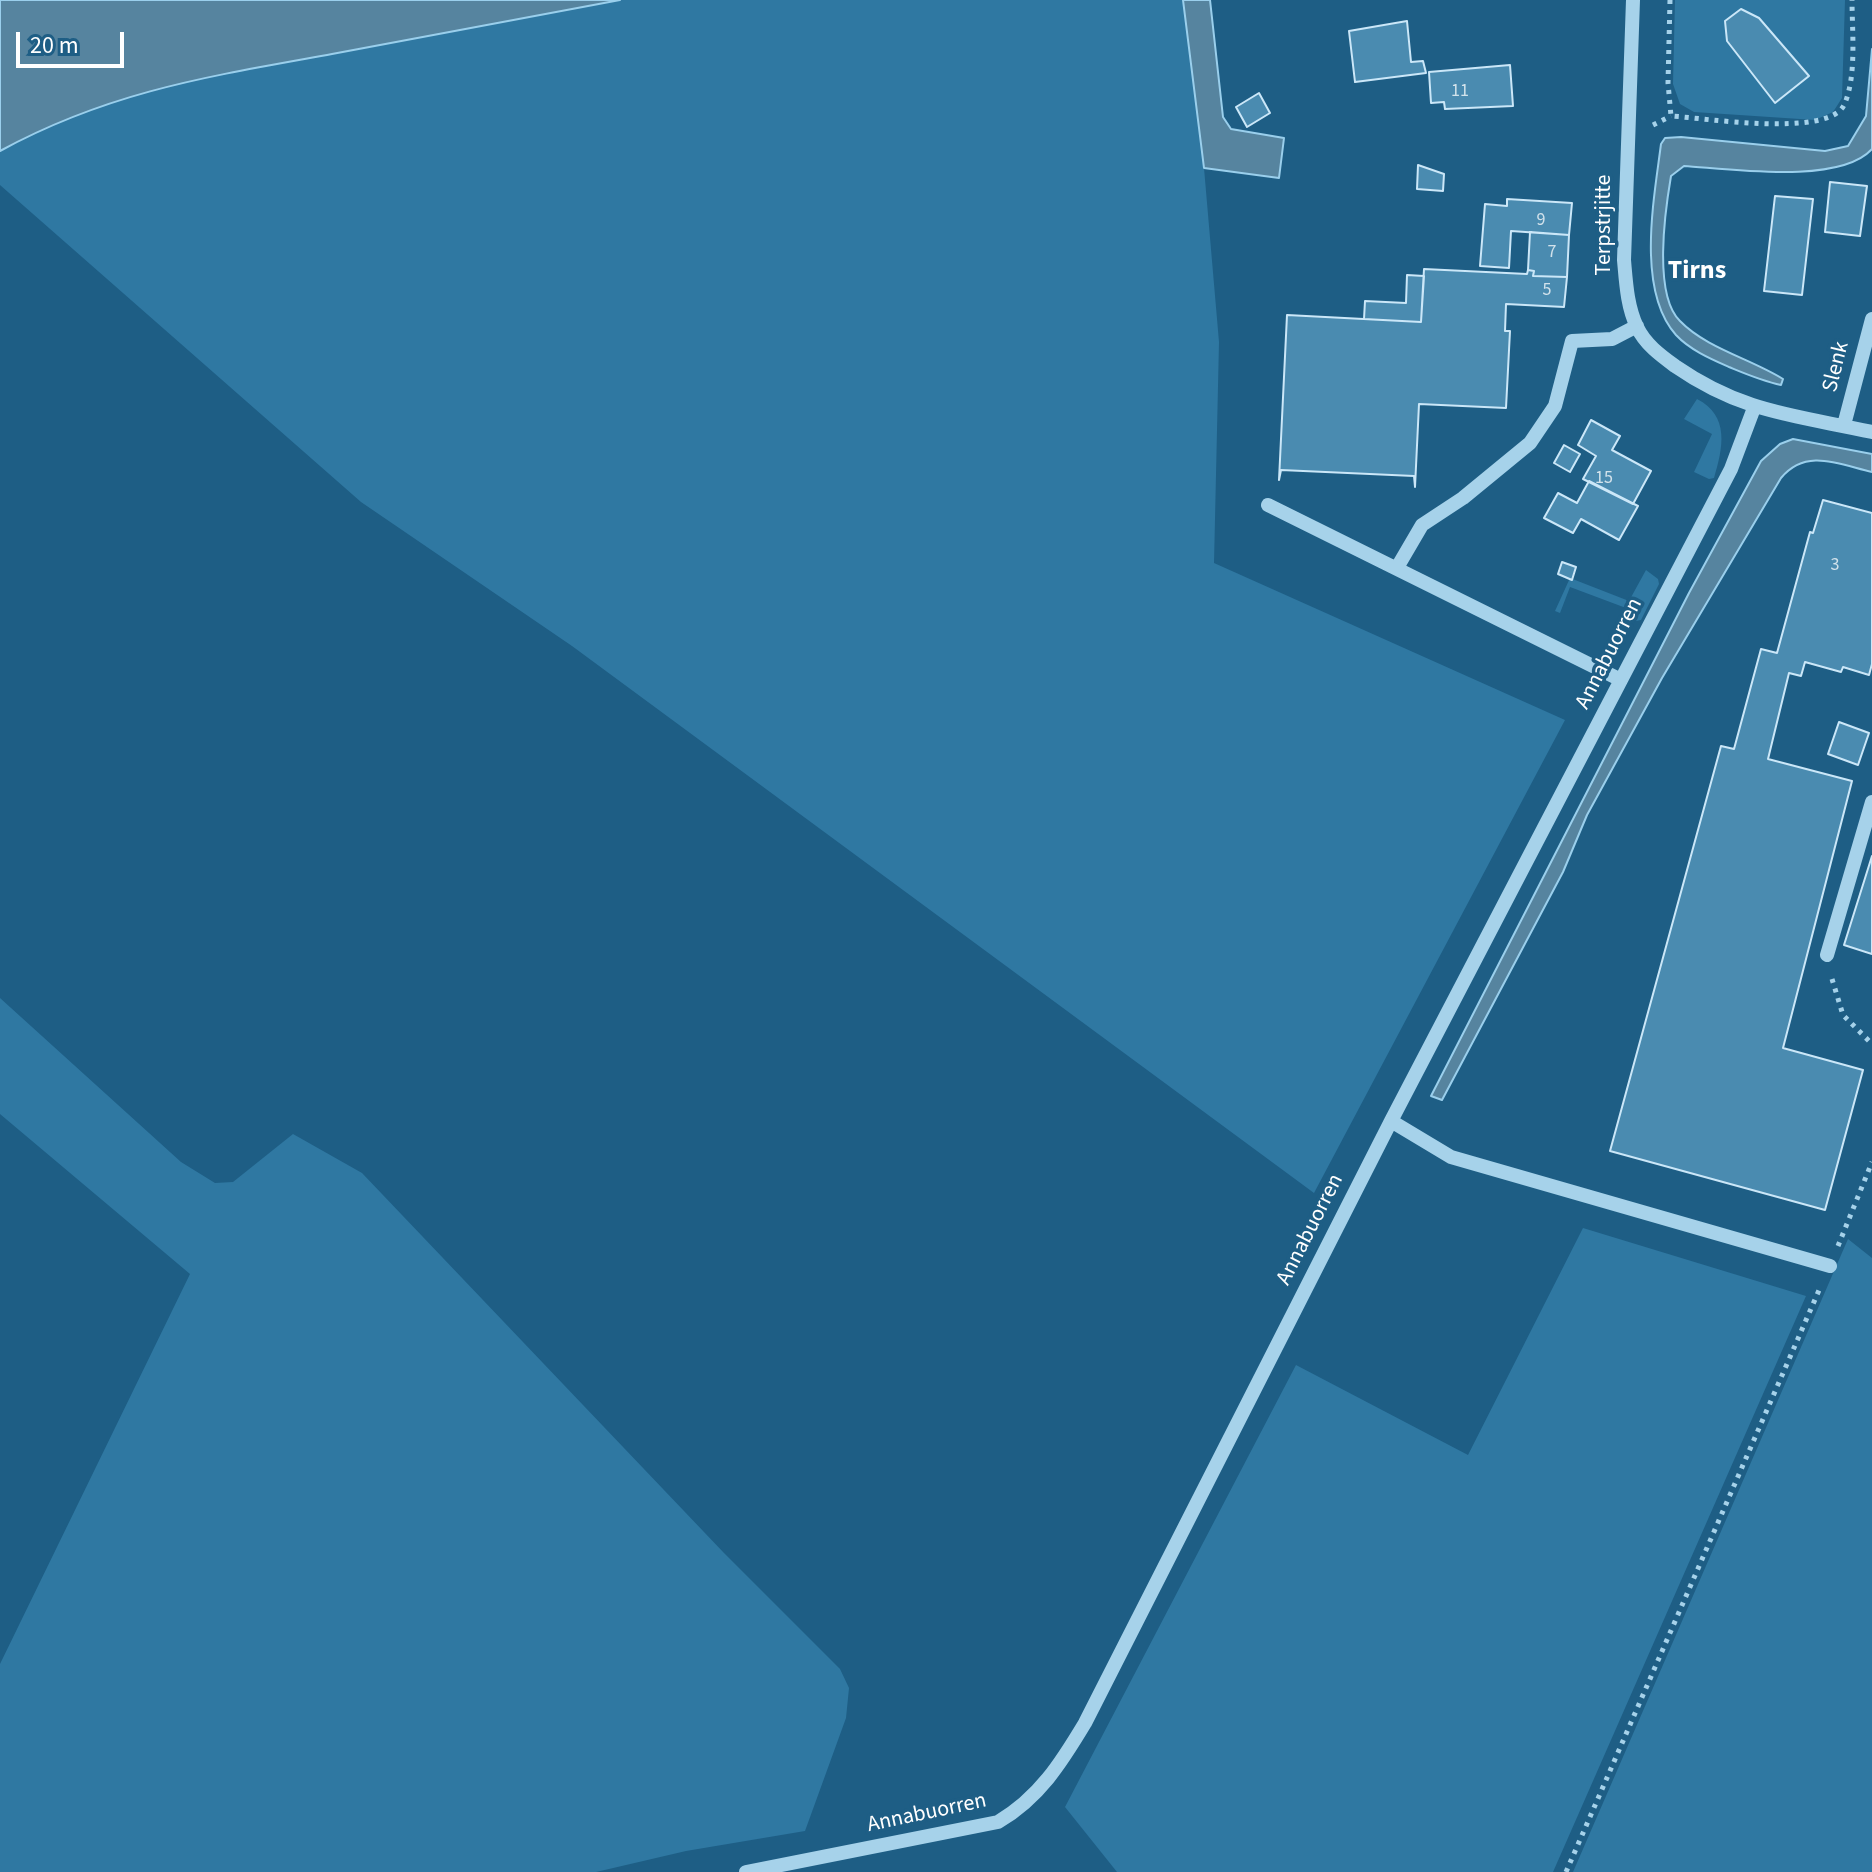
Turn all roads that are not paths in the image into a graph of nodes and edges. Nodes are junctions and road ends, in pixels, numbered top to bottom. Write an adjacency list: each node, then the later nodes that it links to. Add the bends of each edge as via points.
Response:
1 (1633, 0): 3 (street, Terpstrjitte, via 1624,260)
2 (1872, 319): 5 (street, Slenk)
3 (1637, 326): 4 (street, Terpstrjitte, via 1669,361 1704,385); 8 (street, via 1612,339 1572,341 1555,406 1530,443 1422,525)
4 (1754, 408): 5 (street, Terpstrjitte); 9 (street, Annabuorren, via 1731,469)
5 (1844, 425): 6 (street, Terpstrjitte)
6 (1872, 432)
7 (1268, 505): 8 (street)
8 (1398, 566): 9 (street)
9 (1621, 680): 12 (street, Annabuorren)
10 (1872, 802): 11 (street)
11 (1827, 955)
12 (1391, 1121): 13 (street, via 1451,1157); 14 (street, Annabuorren, via 1085,1723 1043,1786 1024,1806 977,1829)
13 (1830, 1266)
14 (746, 1872)

